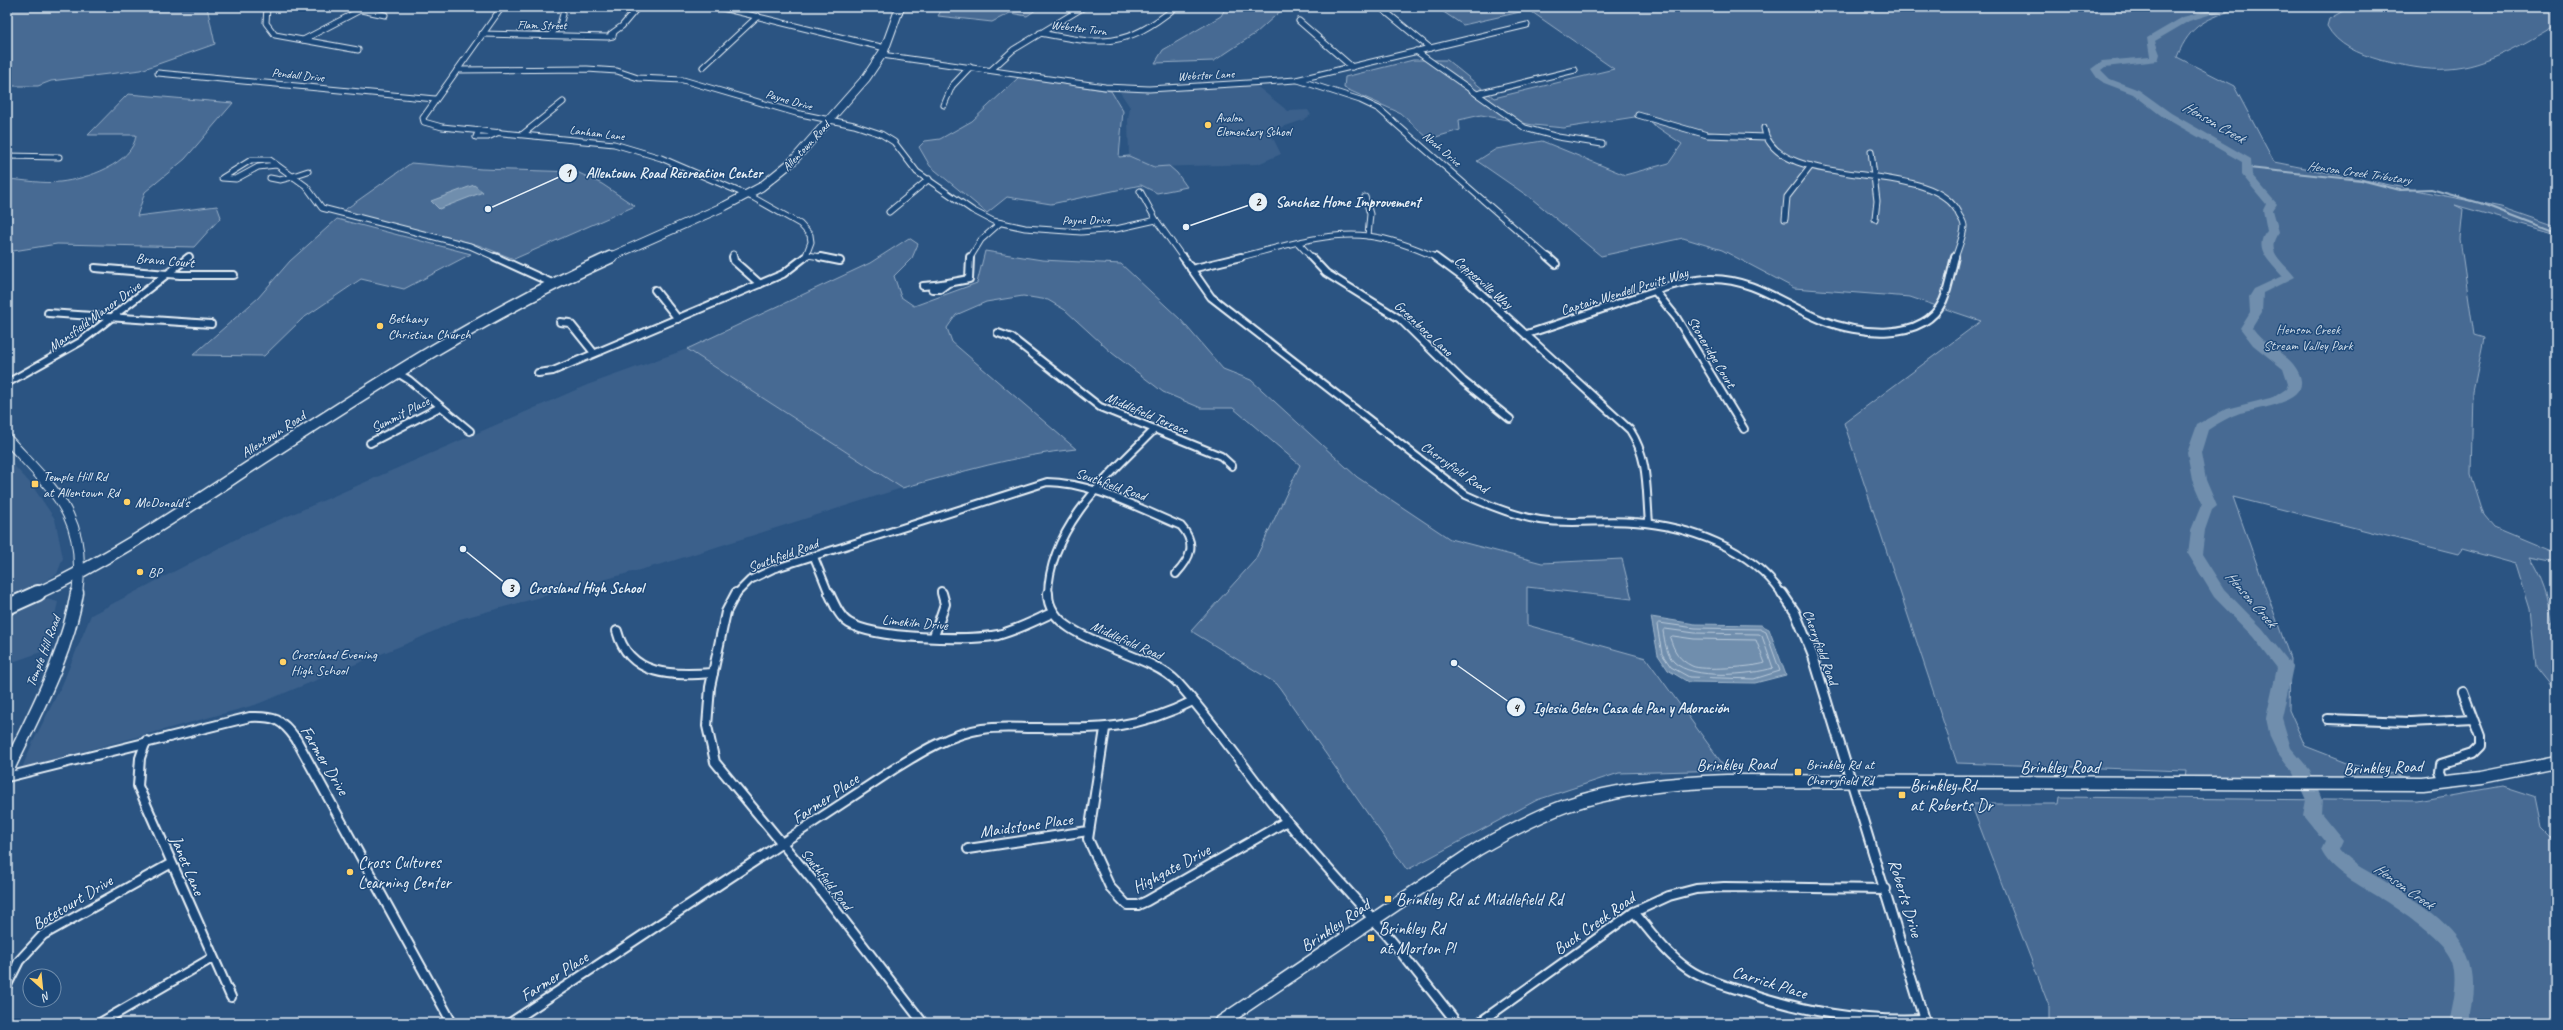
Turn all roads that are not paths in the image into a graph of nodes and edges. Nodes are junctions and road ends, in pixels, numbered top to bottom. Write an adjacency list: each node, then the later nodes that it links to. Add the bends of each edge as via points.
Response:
1 (267, 7): 19 (street, via 266,23 275,35)
2 (366, 7): 10 (street)
3 (502, 7): 17 (street, Lanham Lane)
4 (638, 7): 18 (street, Flam Street, via 611,37)
5 (718, 7): 13 (street, Webster Lane)
6 (900, 7): 23 (main road, Allentown Road)
7 (1084, 7): 16 (street)
8 (1176, 7): 16 (street, Webster Turn, via 1144,33 1125,40 1092,42)
9 (1380, 7): 20 (street)
10 (361, 10): 12 (street); 19 (street)
11 (563, 14): 18 (street, via 560,25)
12 (385, 15)
13 (758, 16): 23 (street, Webster Lane); 26 (street)
14 (1299, 21): 25 (street)
15 (1527, 25): 20 (street, Webster Lane)
16 (1040, 33): 28 (street, via 1013,50)
17 (482, 34): 18 (street, Flam Street); 27 (street, Lanham Lane)
18 (551, 34)
19 (303, 40): 21 (street)
20 (1430, 48): 22 (street, Webster Lane)
21 (358, 50)
22 (1416, 51): 25 (street, Webster Lane); 32 (street)
23 (883, 52): 24 (street, Webster Lane); 37 (main road, Allentown Road, via 866,78)
24 (970, 66): 28 (street, Webster Lane); 35 (street, via 952,86)
25 (1352, 66): 31 (street, Webster Lane)
26 (703, 67)
27 (457, 70): 33 (street, Lanham Lane); 37 (street, Payne Drive, via 586,68 611,70 644,78 676,79)
28 (992, 70): 31 (street, Webster Lane, via 1132,89)
29 (1575, 70): 32 (street)
30 (158, 73): 33 (street, Pendall Drive)
31 (1296, 80): 66 (street, Noah Drive, via 1345,95 1379,109)
32 (1477, 94): 41 (street, via 1524,128)
33 (435, 99): 39 (street, Lanham Lane, via 423,118 424,122)
34 (563, 102): 39 (street)
35 (944, 105)
36 (1638, 115): 40 (street, via 1707,135 1726,138)
37 (829, 122): 51 (street, Payne Drive, via 865,128 886,137 898,146 917,172); 53 (main road, Allentown Road, via 788,167)
38 (1764, 128): 40 (street)
39 (523, 134): 53 (street, Lanham Lane, via 625,146)
40 (1766, 137): 46 (street, Captain Wendell Pruitt Way, via 1783,154)
41 (1602, 144)
42 (1871, 151): 48 (street)
43 (7, 156): 44 (street)
44 (60, 157)
45 (276, 165): 45 (street, via 258,167 236,179 222,178 237,167 258,159 266,159); 49 (street)
46 (1810, 166): 48 (street, Captain Wendell Pruitt Way, via 1842,173); 56 (street, via 1786,196 1783,210)
47 (308, 171): 49 (street)
48 (1874, 175): 57 (street, via 1878,204); 75 (street, Captain Wendell Pruitt Way, via 1899,179 1930,190 1954,206 1963,220 1964,226 1943,301 1938,311 1920,325 1888,331 1842,327 1821,320 1772,292 1737,281 1698,280)
49 (291, 177): 50 (street, via 280,180); 71 (street, via 313,193 316,202 322,208 470,246)
50 (270, 178)
51 (928, 179): 55 (street); 59 (street, Payne Drive, via 977,213)
52 (1140, 191): 58 (street, Cherryfield Road)
53 (748, 195): 63 (street, Lanham Lane, via 785,213 808,230 811,243); 71 (main road, Allentown Road)
54 (1365, 197): 60 (street, via 1370,214)
55 (890, 212)
56 (1785, 219)
57 (1875, 219)
58 (1156, 220): 59 (street, Payne Drive, via 1116,229 1081,232); 68 (street, Cherryfield Road)
59 (1000, 223): 73 (street, via 972,249 967,268 969,280 948,283 936,290 932,289 935,285)
60 (1368, 236): 61 (street, Copperville Way, via 1327,237); 82 (street, Copperville Way, via 1411,246 1439,259)
61 (1299, 244): 68 (street, Copperville Way); 88 (street, Greenboro Lane, via 1326,273 1400,319 1463,381)
62 (733, 254): 72 (street, via 734,261)
63 (808, 255): 65 (street); 72 (street, via 792,268)
64 (189, 257): 69 (street, Mansfield Manor Drive)
65 (840, 261)
66 (1556, 264)
67 (95, 268): 69 (street, Brava Court, via 144,270)
68 (1191, 269): 96 (street, Cherryfield Road, via 1211,297 1228,312 1475,499 1506,512 1541,520)
69 (168, 274): 70 (street, Brava Court); 77 (street, Mansfield Manor Drive)
70 (234, 275)
71 (554, 284): 84 (main road, Allentown Road)
72 (760, 284): 78 (street)
73 (923, 286)
74 (655, 290): 78 (street)
75 (1655, 290): 82 (street, Captain Wendell Pruitt Way); 90 (street, Stoneridge Court, via 1676,316)
76 (48, 314): 77 (street)
77 (116, 318): 80 (street); 86 (street, Mansfield Manor Drive, via 51,362)
78 (678, 318): 83 (street)
79 (560, 322): 83 (street, via 570,323)
80 (211, 324)
81 (998, 333): 89 (street, Middlefield Terrace, via 1012,338 1100,407)
82 (1527, 334): 96 (street, Copperville Way, via 1620,419 1636,437 1645,454)
83 (594, 353): 85 (street, via 553,371)
84 (396, 372): 87 (street); 98 (main road, Allentown Road, via 163,524)
85 (538, 373)
86 (7, 383)
87 (440, 407): 91 (street); 93 (street, Summit Place)
88 (1510, 419)
89 (1154, 430): 94 (street, Middlefield Terrace, via 1221,456); 95 (street)
90 (1744, 430)
91 (470, 431)
92 (7, 439): 98 (main road, Temple Hill Road, via 60,499 68,512 76,536)
93 (370, 443)
94 (1232, 466)
95 (1096, 491): 97 (street, Southfield Road, via 1067,482 1039,483); 99 (street, Southfield Road, via 1167,519 1184,529 1192,539 1192,550 1186,563); 102 (street, via 1074,518 1050,569 1047,594)
96 (1649, 523): 116 (street, Cherryfield Road, via 1687,532 1726,547 1758,567 1784,594 1801,623)
97 (814, 557): 104 (street, Limekiln Drive, via 841,615 850,624 866,630); 105 (street, Southfield Road, via 762,574 739,588 726,612)
98 (78, 572): 101 (main road, Allentown Road); 113 (main road, Temple Hill Road, via 73,616 61,653)
99 (1176, 574)
100 (941, 591): 104 (street, via 945,604)
101 (7, 607)
102 (1052, 613): 104 (street, Limekiln Drive, via 997,635 960,639); 107 (street, Middlefield Road, via 1074,630 1154,663 1176,681)
103 (617, 632): 105 (street, via 622,650 645,667 669,674)
104 (934, 636)
105 (713, 673): 119 (street, Southfield Road, via 707,717 711,754 726,778)
106 (2462, 692): 109 (street)
107 (1192, 701): 110 (street, Farmer Place, via 1148,722); 117 (street, Middlefield Road)
108 (2328, 719): 109 (street, via 2410,722)
109 (2473, 719): 115 (street, via 2480,737 2480,746 2472,754 2441,764 2440,771)
110 (1105, 729): 118 (street, Highgate Drive); 119 (street, Farmer Place, via 990,728 948,738 904,762)
111 (146, 741): 114 (street, Farmer Drive); 121 (street, Janet Lane, via 140,758 138,786); 130 (street, Farmer Drive, via 250,717 268,716 284,724 296,739 331,799 388,909)
112 (2556, 762): 115 (main road, Brinkley Road, via 2512,772)
113 (7, 771)
114 (7, 777)
115 (2444, 781): 116 (main road, Brinkley Road, via 2327,785)
116 (1854, 782): 122 (street, Roberts Drive); 124 (main road, Brinkley Road, via 1700,781 1651,785 1599,796 1541,816 1508,832)
117 (1287, 821): 118 (street, Highgate Drive, via 1147,901 1131,905 1120,900 1110,887 1090,847); 124 (street, Middlefield Road)
118 (1088, 831): 120 (street, Maidstone Place)
119 (783, 844): 131 (street, Farmer Place); 132 (street, Southfield Road)
120 (968, 848)
121 (170, 864): 125 (street, Janet Lane); 126 (street, Botetourt Drive, via 43,935 19,961)
122 (1886, 889): 123 (street, Buck Creek Road, via 1696,889 1669,896); 128 (street, Roberts Drive)
123 (1634, 912): 128 (street, Carrick Place, via 1676,960 1703,977 1770,1000 1838,1018 1879,1022); 135 (street, Buck Creek Road)
124 (1374, 920): 133 (main road, Brinkley Road); 134 (street, Middlefield Road)
125 (212, 958): 127 (street, Janet Lane); 129 (street)
126 (7, 985)
127 (231, 997)
128 (1924, 1021)
129 (100, 1023)
130 (452, 1023)
131 (510, 1023)
132 (923, 1023)
133 (1220, 1023)
134 (1457, 1023)
135 (1479, 1023)

